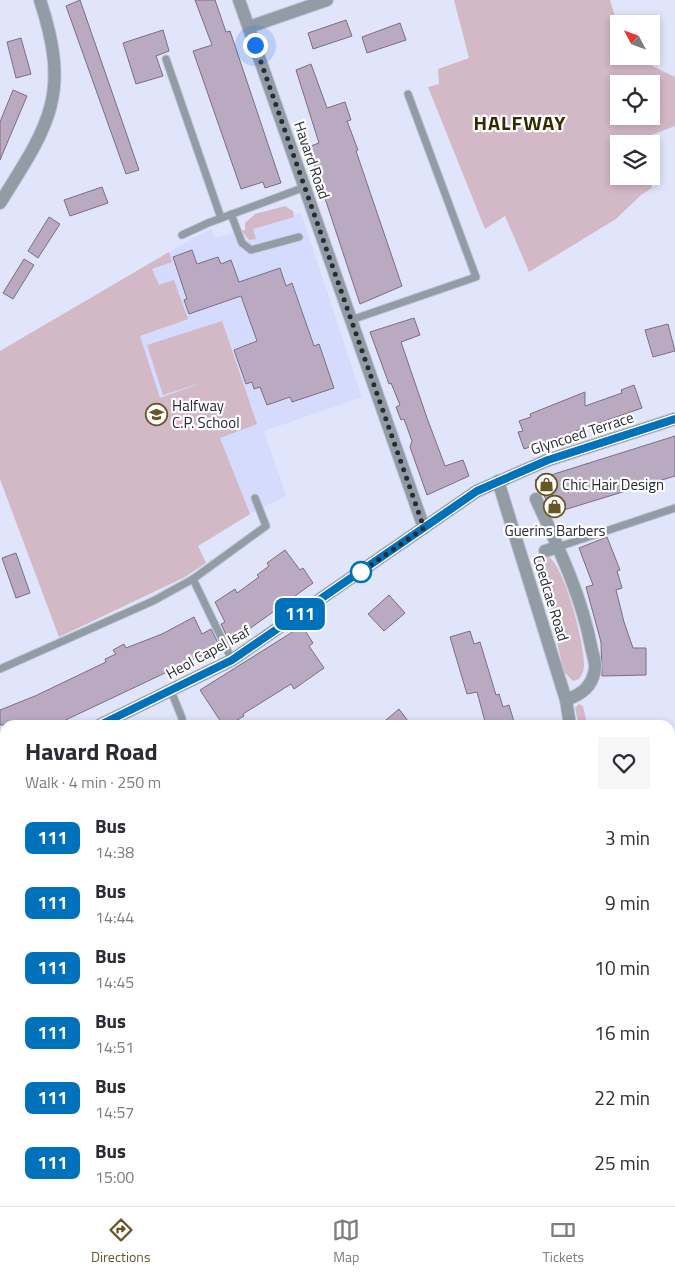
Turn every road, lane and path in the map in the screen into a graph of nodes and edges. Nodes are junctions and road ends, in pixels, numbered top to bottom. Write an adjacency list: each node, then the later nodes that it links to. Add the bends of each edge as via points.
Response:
1 (40, 0): 8 (street, via 55,63 54,97 47,122 30,156)
2 (239, 0): 4 (street, Havard Road)
3 (327, 0): 4 (street)
4 (249, 27): 7 (street, Havard Road)
5 (166, 59): 10 (lane)
6 (408, 94): 13 (lane, via 476,277)
7 (304, 187): 9 (lane); 13 (street, Havard Road)
8 (0, 203)
9 (231, 214): 10 (lane); 12 (lane, via 242,243 251,250)
10 (221, 218): 11 (lane)
11 (182, 235)
12 (299, 237)
13 (351, 320): 19 (street, Havard Road)
14 (675, 419): 15 (street, Glyncoed Terrace, via 548,460)
15 (498, 481): 19 (street, Glyncoed Terrace, via 477,491); 26 (street, Coedcae Road)
16 (256, 498): 22 (lane, via 266,526)
17 (536, 499): 20 (street)
18 (675, 508): 20 (lane)
19 (424, 528): 23 (street, Heol Capel Isaf)
20 (558, 548): 21 (street); 26 (street, via 587,625 595,668 590,685 581,695)
21 (546, 551)
22 (192, 579): 23 (lane); 24 (lane, via 153,601)
23 (232, 660): 25 (street, Heol Capel Isaf)
24 (0, 670)
25 (171, 691): 27 (street, Heol Capel Isaf); 28 (lane)
26 (566, 700): 29 (street, Coedcae Road)
27 (112, 720)
28 (182, 720)
29 (569, 720)

